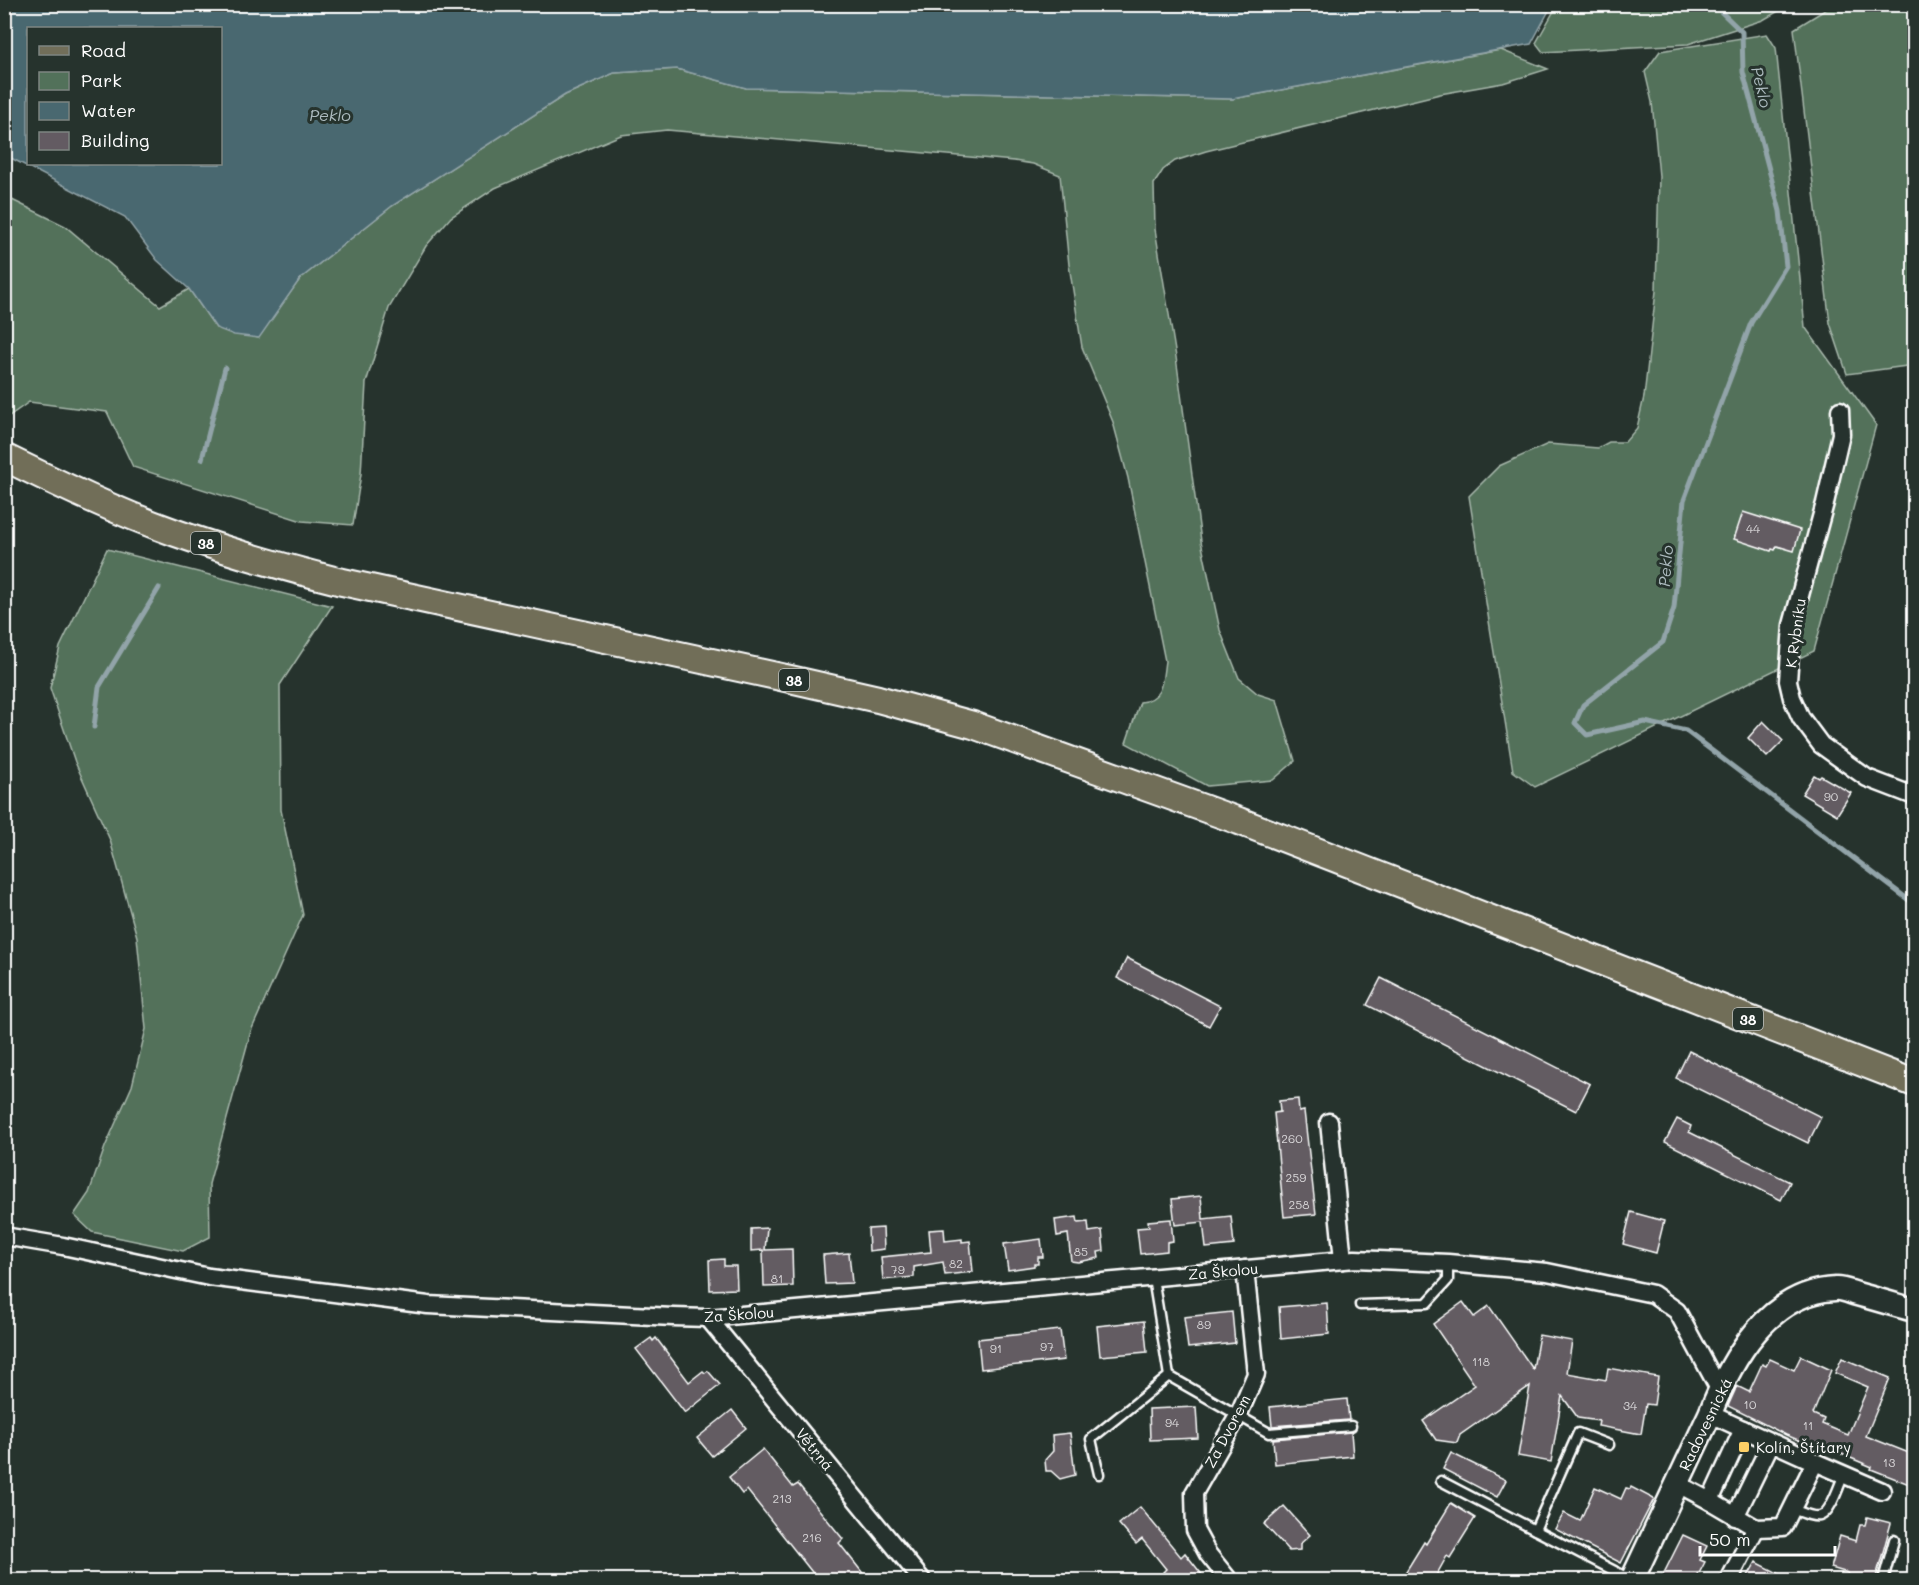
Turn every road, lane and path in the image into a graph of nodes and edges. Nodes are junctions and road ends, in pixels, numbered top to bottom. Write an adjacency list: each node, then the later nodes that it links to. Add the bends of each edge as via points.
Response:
1 (1840, 410): 3 (street, K Rybníku, via 1841,434 1792,625 1788,681 1801,718 1821,745 1867,778)
2 (4, 457): 4 (main road, 38, via 78,494 254,558 338,581 878,699 972,725 1239,821)
3 (1914, 796)
4 (1914, 1083)
5 (1329, 1122): 7 (street)
6 (4, 1236): 13 (street, Za Školou, via 209,1277 416,1304)
7 (1343, 1260): 8 (street, Za Školou); 9 (street, Za Školou)
8 (1448, 1263): 11 (lane, via 1448,1280 1428,1303); 15 (street, Za Školou, via 1547,1272 1653,1294 1677,1311)
9 (1245, 1269): 10 (street, Za Školou); 17 (street, Za Dvorem, via 1256,1374)
10 (1153, 1278): 13 (street, Za Školou); 14 (lane)
11 (1360, 1305)
12 (1914, 1310): 15 (street, Radovesnická, via 1837,1288 1805,1294 1776,1311 1752,1335)
13 (708, 1318): 35 (street, Větrná)
14 (1169, 1376): 17 (lane); 23 (lane, via 1090,1439)
15 (1719, 1389): 16 (street, Radovesnická)
16 (1710, 1414): 19 (street); 26 (street, Radovesnická)
17 (1238, 1416): 18 (lane, via 1269,1433); 36 (street, Za Dvorem, via 1194,1493 1195,1530)
18 (1351, 1426)
19 (1743, 1429): 20 (street); 28 (street)
20 (1771, 1443): 22 (street); 30 (street)
21 (1609, 1445): 32 (lane, via 1578,1433)
22 (1815, 1462): 24 (street); 29 (street)
23 (1099, 1474)
24 (1844, 1474): 27 (street); 29 (lane, via 1825,1513 1815,1516)
25 (1441, 1481): 32 (lane)
26 (1676, 1484): 28 (street); 34 (street, Radovesnická)
27 (1882, 1491)
28 (1710, 1501): 30 (street)
29 (1792, 1509): 31 (street, via 1783,1527)
30 (1735, 1517): 31 (street)
31 (1756, 1528): 37 (street)
32 (1535, 1530): 34 (lane)
33 (1894, 1540): 38 (lane)
34 (1632, 1580)
35 (922, 1581)
36 (1229, 1581)
37 (1729, 1581)
38 (1883, 1581)

